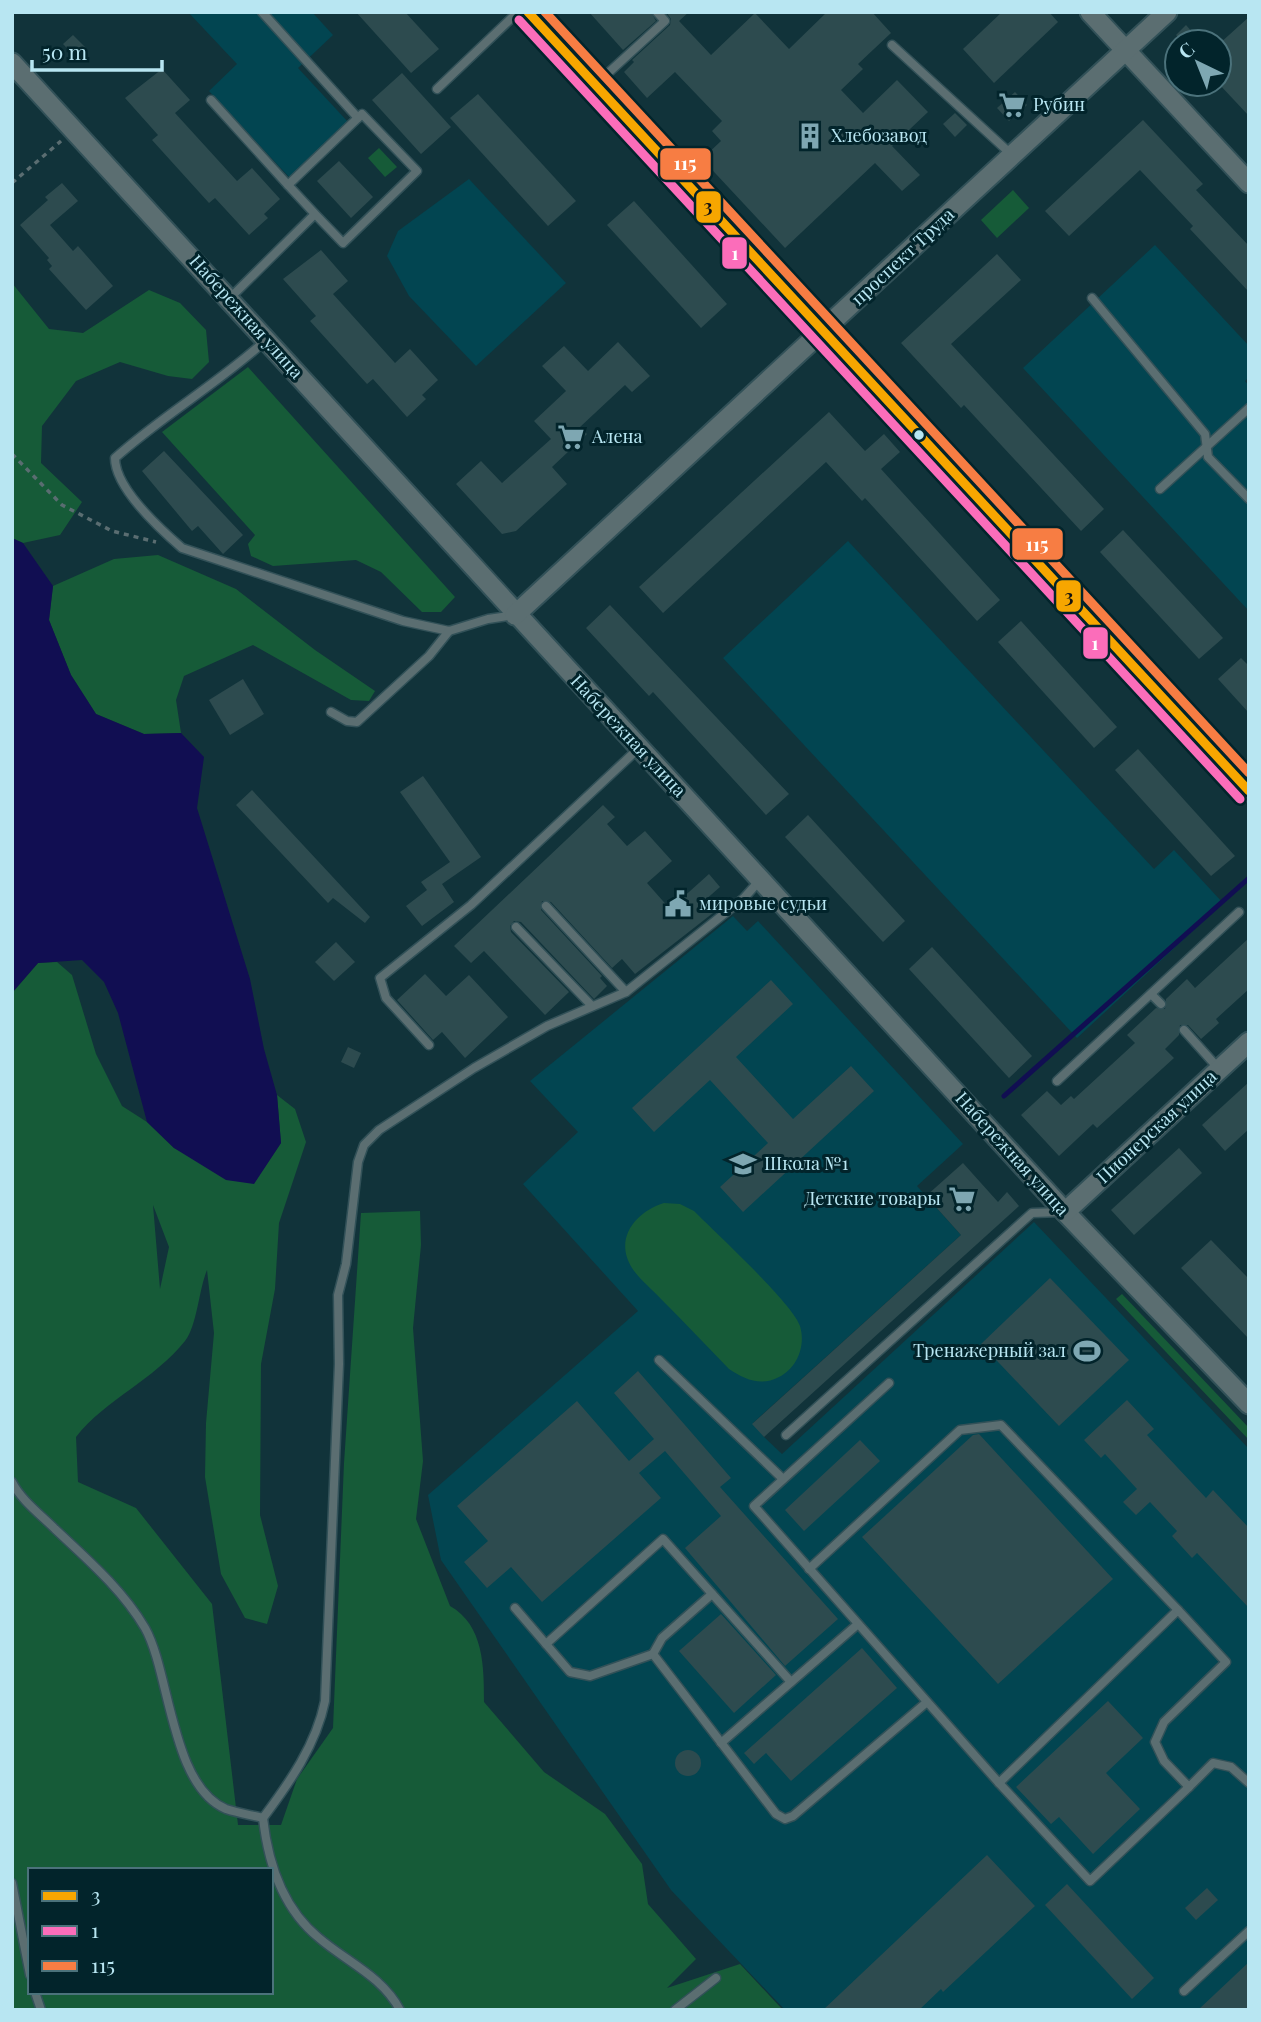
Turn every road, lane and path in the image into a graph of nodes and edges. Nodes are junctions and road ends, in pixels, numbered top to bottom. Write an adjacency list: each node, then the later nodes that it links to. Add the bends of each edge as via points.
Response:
1 (262, 12): 13 (lane)
2 (519, 12): 11 (lane)
3 (528, 12): 10 (street)
4 (657, 12): 10 (lane, via 665,21)
5 (1090, 12): 8 (street)
6 (1167, 12): 8 (street, проспект Труда)
7 (892, 46): 15 (lane)
8 (1126, 52): 15 (street, проспект Труда); 17 (street)
9 (12, 63): 14 (street, Набережная улица)
10 (596, 85): 22 (street)
11 (437, 89)
12 (211, 100): 18 (lane)
13 (358, 118): 18 (lane); 19 (lane, via 362,114 417,171 343,243)
14 (73, 129): 16 (path); 21 (street, Набережная улица)
15 (1012, 155): 22 (street, проспект Труда)
16 (12, 183)
17 (1249, 183)
18 (288, 185): 19 (lane)
19 (315, 214): 21 (lane)
20 (1092, 298): 25 (lane, via 1205,434)
21 (229, 299): 23 (street, Набережная улица)
22 (823, 333): 30 (street, проспект Труда); 34 (street)
23 (266, 339): 29 (lane, via 115,458 115,471 123,482 156,526); 30 (street, Набережная улица)
24 (1249, 408): 25 (lane)
25 (1207, 447): 27 (lane); 28 (lane, via 1208,457)
26 (12, 454): 29 (path, via 62,505 112,531)
27 (1160, 489)
28 (1249, 499)
29 (182, 548): 31 (lane, via 403,621)
30 (515, 615): 31 (lane); 33 (street, Набережная улица)
31 (449, 631): 32 (lane, via 429,656 357,722 347,722)
32 (331, 712)
33 (639, 748): 35 (street, Набережная улица); 45 (lane, via 471,905 380,978 386,998)
34 (1249, 791)
35 (761, 879): 39 (lane, via 744,898); 48 (street, Набережная улица)
36 (546, 906): 39 (lane)
37 (1239, 912): 40 (lane)
38 (516, 927): 42 (lane)
39 (626, 992): 42 (lane)
40 (1151, 994): 41 (lane); 47 (lane)
41 (1161, 1004)
42 (593, 1006): 68 (lane, via 547,1026 474,1068 365,1144 358,1162 338,1295 325,1700 320,1728)
43 (1184, 1030): 46 (lane)
44 (1249, 1042): 46 (street, Пионерская улица)
45 (429, 1045)
46 (1219, 1069): 48 (street, Пионерская улица)
47 (1057, 1081)
48 (1065, 1212): 51 (street, Набережная улица); 52 (lane, via 1032,1213)
49 (659, 1360): 53 (lane)
50 (889, 1383): 53 (lane)
51 (1249, 1404)
52 (786, 1435)
53 (783, 1479): 55 (lane, via 754,1506)
54 (13, 1485): 68 (lane, via 130,1605 146,1631 185,1759 206,1793 225,1808)
55 (809, 1569): 58 (lane, via 960,1430 1002,1425); 59 (lane)
56 (712, 1594): 60 (lane, via 663,1539); 61 (lane, via 662,1638); 62 (lane)
57 (515, 1608): 60 (lane)
58 (1178, 1610): 65 (lane); 67 (lane, via 1226,1662 1164,1723 1155,1742 1164,1761)
59 (858, 1624): 62 (lane); 63 (lane)
60 (546, 1644): 61 (lane, via 570,1672 590,1676)
61 (653, 1654): 64 (lane)
62 (791, 1682): 64 (lane)
63 (927, 1702): 64 (lane, via 785,1819 776,1814); 65 (lane)
64 (721, 1743)
65 (999, 1783): 67 (lane, via 1090,1881)
66 (1249, 1783): 67 (lane, via 1231,1768 1213,1763)
67 (1189, 1787)
68 (263, 1818): 74 (lane, via 267,1852 295,1914 320,1939 379,1982)
69 (12, 1883): 71 (lane)
70 (1249, 1931): 73 (lane)
71 (28, 1965)
72 (716, 1979): 75 (lane)
73 (1184, 1991)
74 (400, 2010)
75 (675, 2010)

